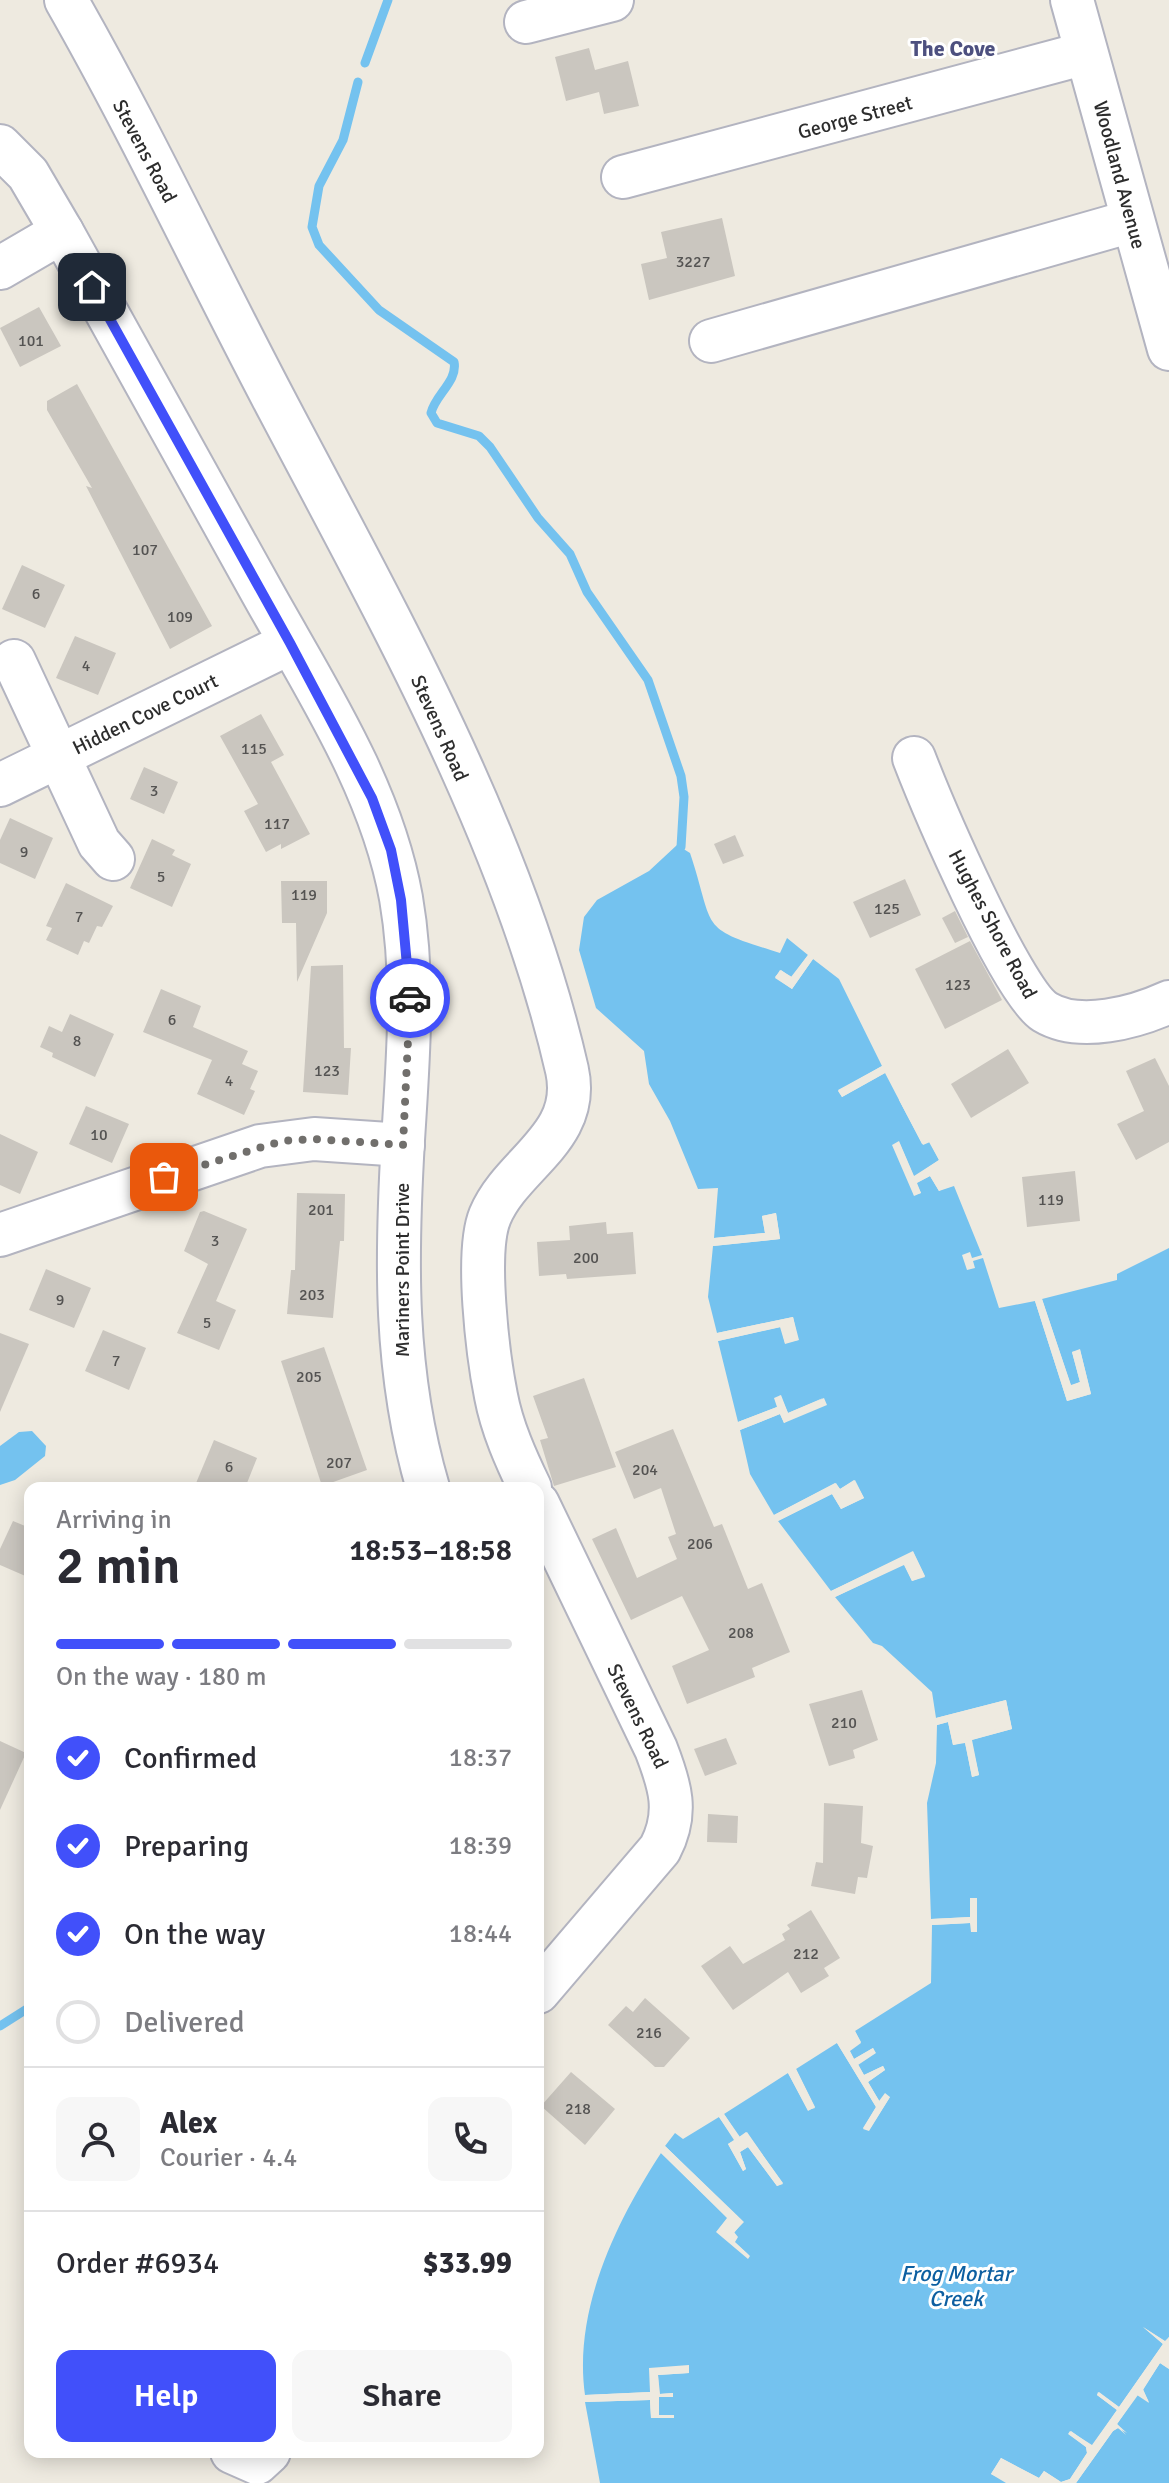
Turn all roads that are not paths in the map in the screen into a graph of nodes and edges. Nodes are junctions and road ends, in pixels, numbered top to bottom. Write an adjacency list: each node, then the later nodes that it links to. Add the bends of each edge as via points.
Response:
1 (66, 0): 23 (street, Stevens Road, via 395,628 524,917 568,1076 567,1113 489,1218 484,1286 496,1397)
2 (612, 0): 4 (street)
3 (1072, 0): 5 (street, Woodland Avenue)
4 (526, 22)
5 (1086, 53): 7 (street, George Street); 8 (street, Woodland Avenue)
6 (0, 146): 9 (street, Mariners Point Drive, via 28,174)
7 (623, 177)
8 (1132, 221): 11 (street); 12 (street, Woodland Avenue)
9 (62, 232): 10 (street); 13 (street, Mariners Point Drive)
10 (0, 268)
11 (711, 341)
12 (1169, 349)
13 (290, 643): 15 (street, Hidden Cove Court); 20 (street, Mariners Point Drive, via 372,798 391,850 410,982)
14 (14, 661): 15 (street)
15 (58, 756): 17 (street, Hidden Cove Court); 18 (street, via 99,843)
16 (914, 758): 19 (street, Hughes Shore Road, via 995,937 1037,1005 1066,1019 1113,1019 1144,1014)
17 (0, 785)
18 (113, 859)
19 (1169, 1002)
20 (403, 1145): 21 (street, via 314,1139 260,1146); 22 (street, Mariners Point Drive, via 401,1359)
21 (0, 1235)
22 (426, 1482)
23 (527, 1482)
24 (544, 1516): 25 (street, Stevens Road, via 656,1749 673,1808 671,1828 660,1849)
25 (544, 1985)

